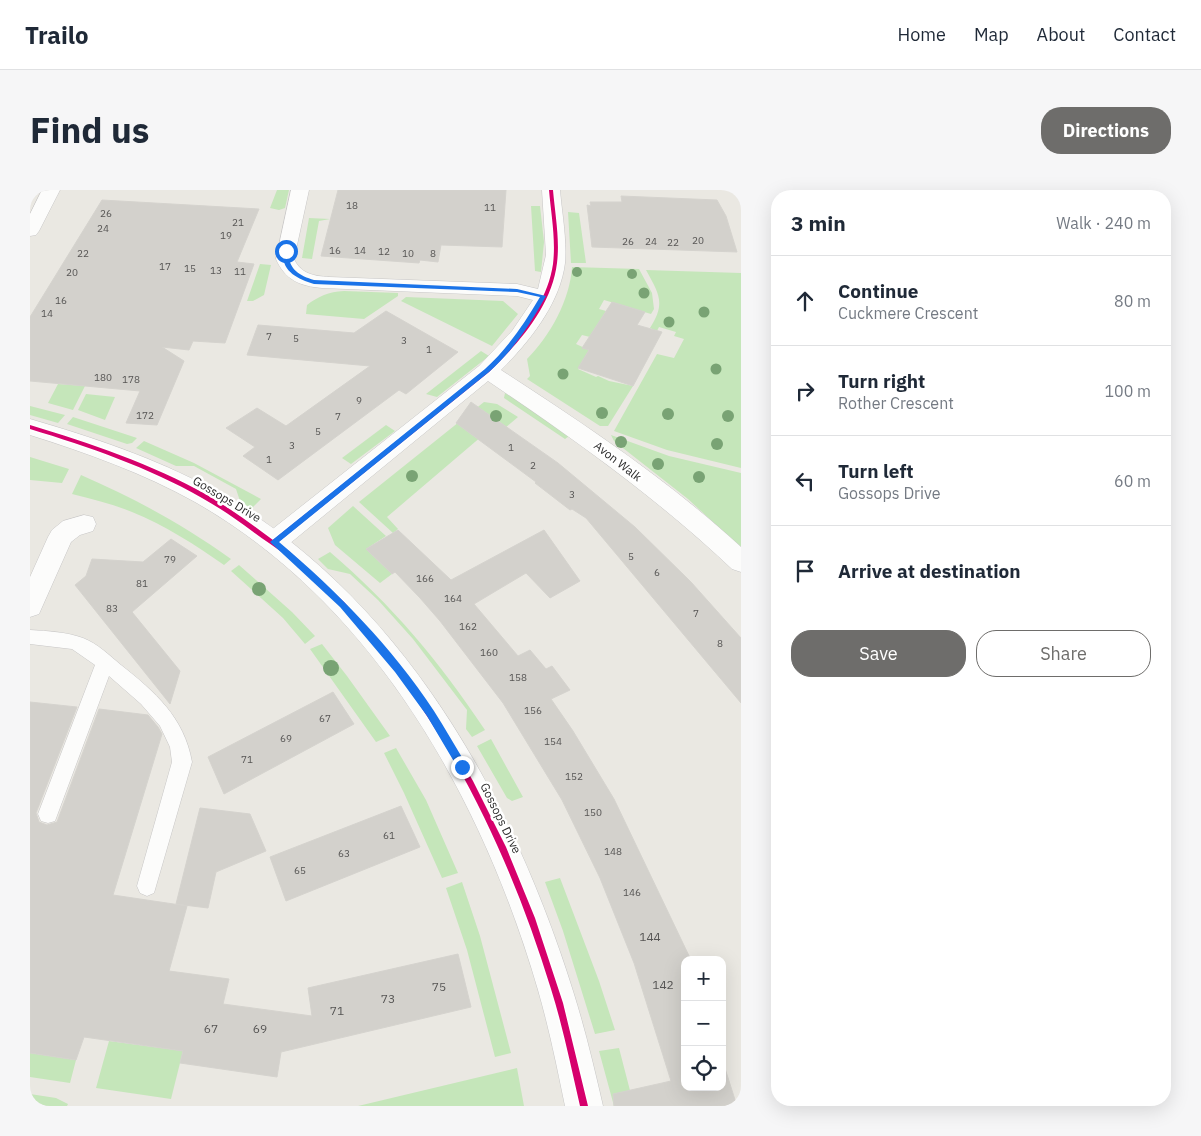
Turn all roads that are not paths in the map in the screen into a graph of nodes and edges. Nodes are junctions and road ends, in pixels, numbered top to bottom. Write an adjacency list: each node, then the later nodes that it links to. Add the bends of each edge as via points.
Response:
1 (51, 190): 4 (street)
2 (300, 190): 5 (street, via 285,259 288,267 302,279 329,283 517,290)
3 (551, 190): 5 (street, via 554,264)
4 (30, 231)
5 (544, 296): 6 (street, via 520,336)
6 (487, 371): 9 (street); 10 (street, Avon Walk, via 581,432 712,533)
7 (30, 427): 9 (street, Gossops Drive, via 139,464 227,510)
8 (84, 524): 11 (street, via 76,525 61,537)
9 (274, 542): 16 (street, Gossops Drive, via 343,605 387,656 430,713 489,816 538,935 556,991)
10 (741, 562)
11 (30, 606)
12 (30, 636): 13 (lane, via 77,643)
13 (105, 662): 14 (lane); 15 (lane, via 150,699 168,720 181,748 182,762)
14 (48, 814)
15 (147, 886)
16 (584, 1106)

